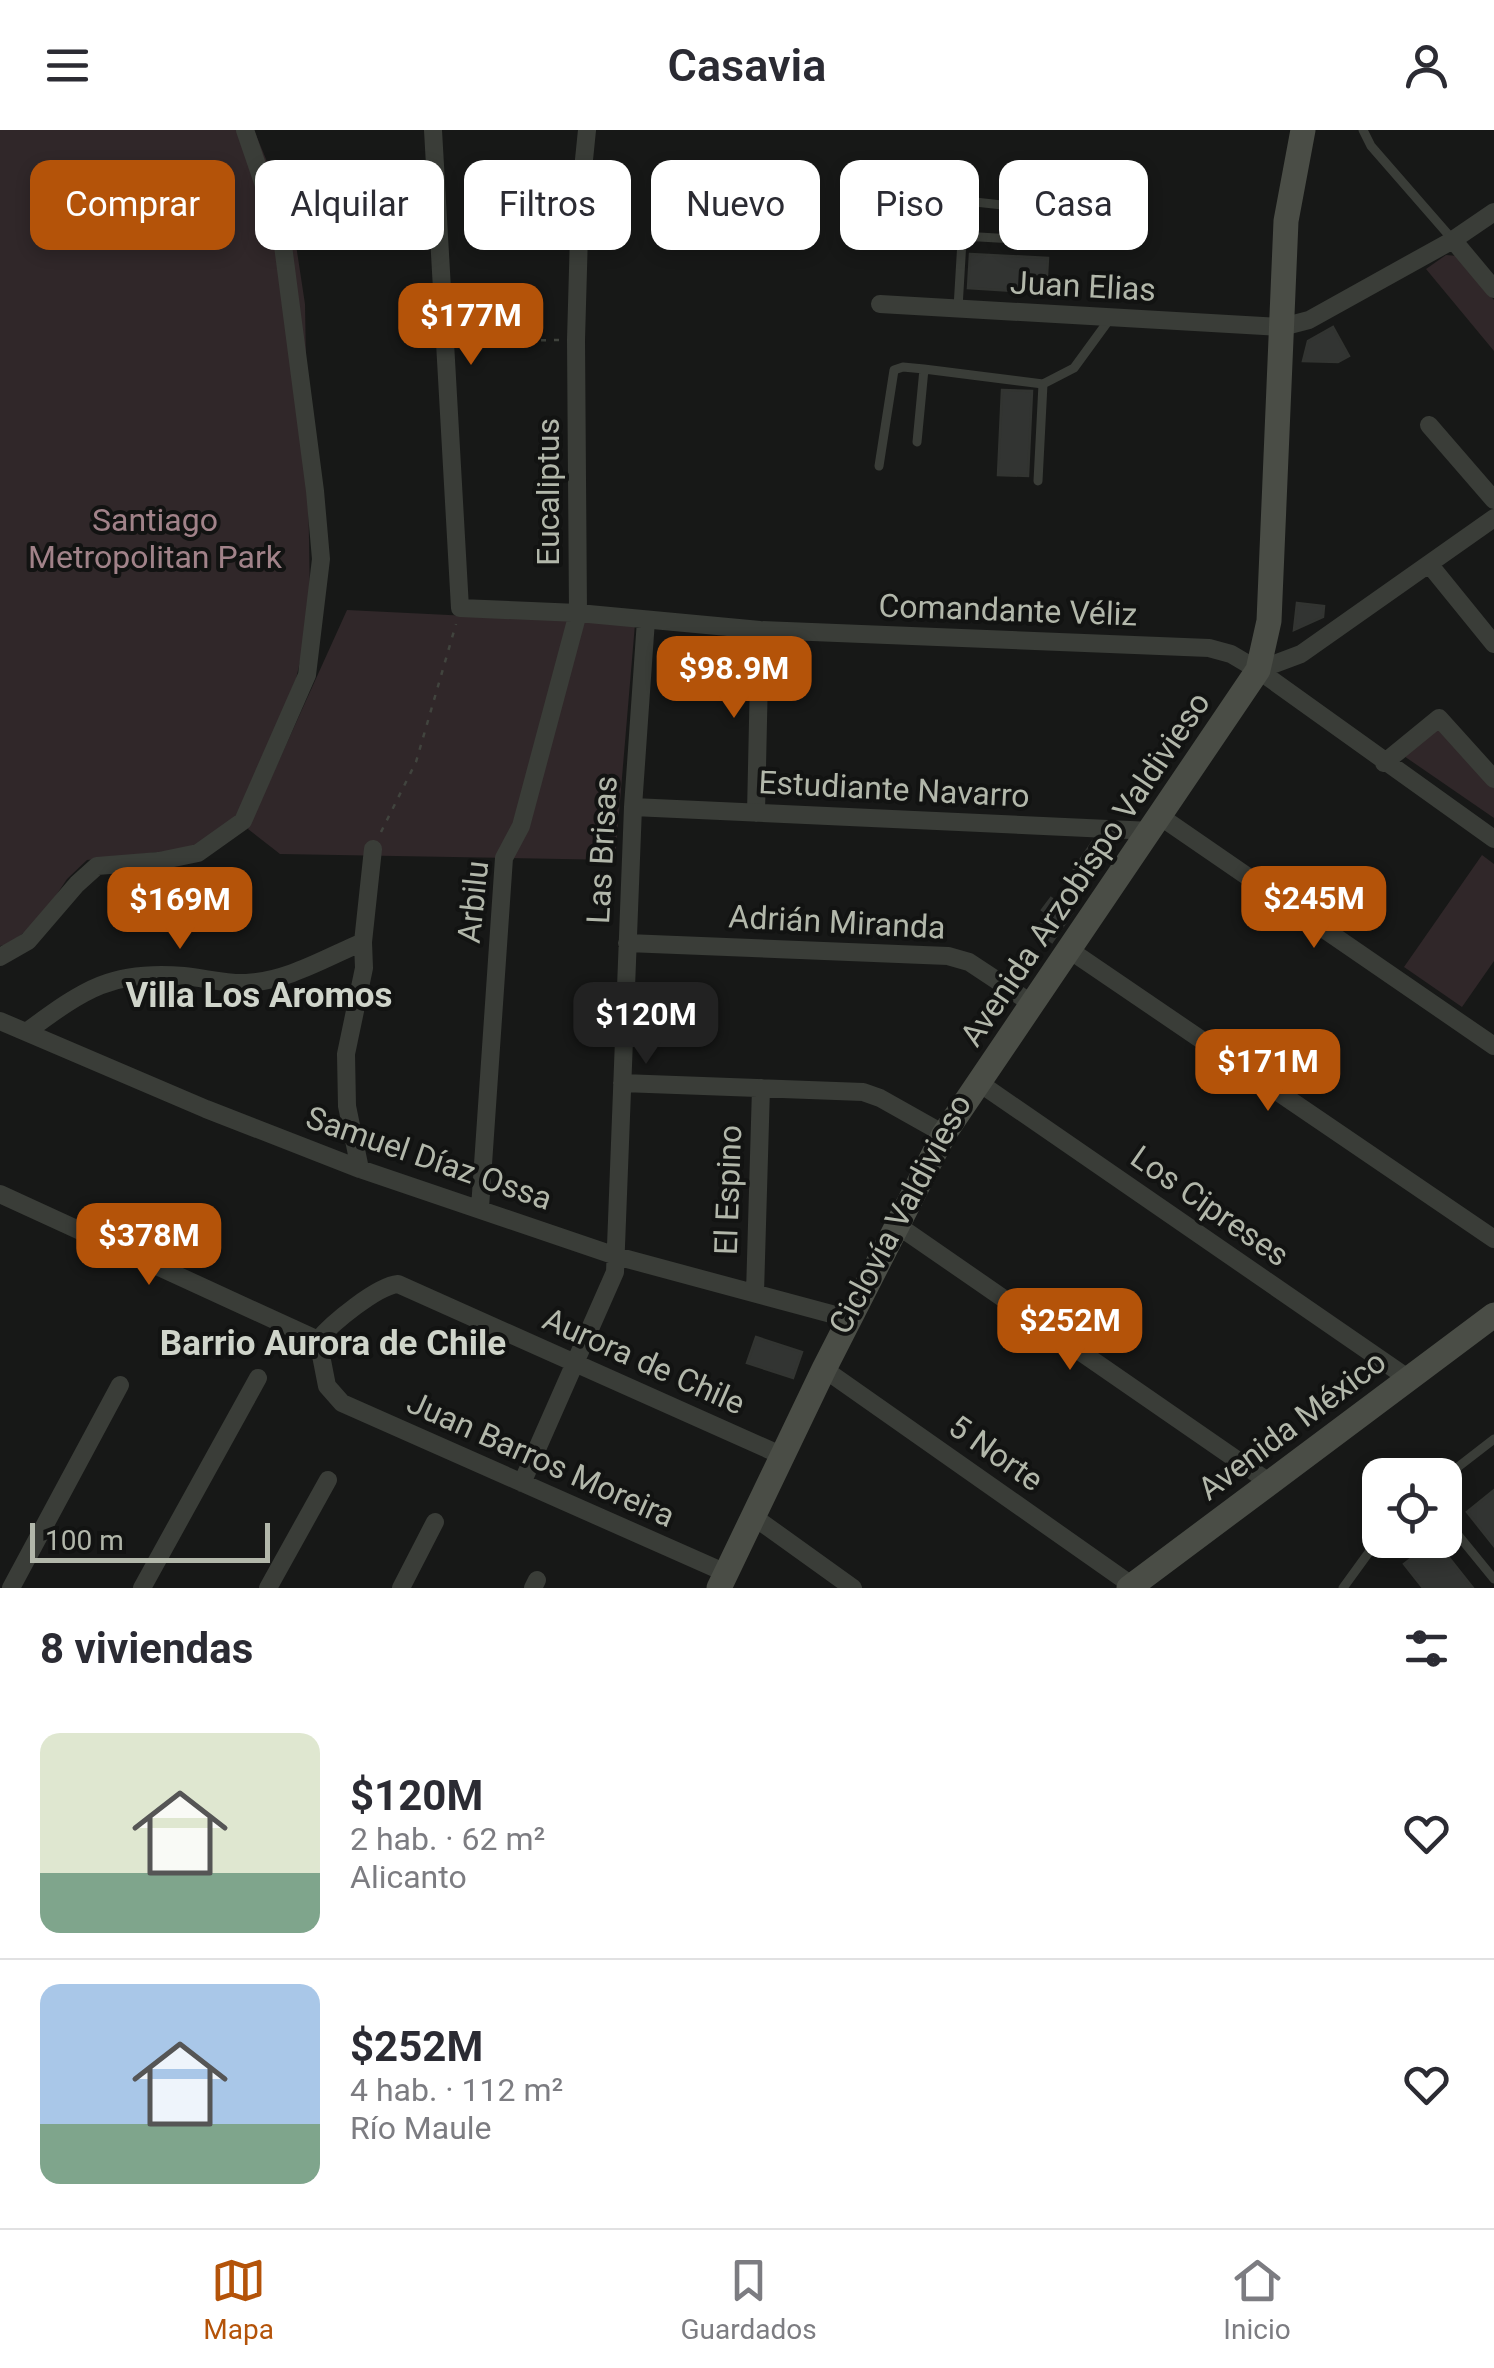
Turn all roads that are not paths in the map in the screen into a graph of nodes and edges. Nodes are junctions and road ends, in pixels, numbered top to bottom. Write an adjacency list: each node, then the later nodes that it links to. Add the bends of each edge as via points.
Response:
1 (245, 130): 39 (street, via 282,238 313,476 321,559 307,675 243,821 198,853 97,866 28,941)
2 (433, 130): 24 (street, Comandante Véliz, via 460,608)
3 (587, 130): 24 (street, Eucaliptus, via 576,340)
4 (1303, 130): 14 (street, Avenida Arzobispo Valdivieso, via 1286,221)
5 (1363, 130): 8 (lane)
6 (1494, 212): 8 (street)
7 (962, 236): 7 (lane, via 964,207 975,202 1042,215 1042,230 1029,240)
8 (1453, 240): 10 (street); 14 (street, via 1309,320)
9 (961, 250): 12 (lane)
10 (1494, 289)
11 (880, 304): 12 (street, Juan Elias)
12 (958, 308): 13 (street, Juan Elias)
13 (1111, 317): 14 (street, Juan Elias); 16 (lane, via 1074,368)
14 (1282, 327): 28 (street, Avenida Arzobispo Valdivieso, via 1269,620)
15 (924, 369): 16 (lane); 18 (lane); 19 (lane, via 894,370)
16 (1043, 384): 20 (lane)
17 (1429, 426): 21 (street)
18 (917, 442)
19 (879, 466)
20 (1038, 481)
21 (1494, 500)
22 (1494, 518): 23 (street)
23 (1430, 564): 27 (street); 28 (street, via 1300,654)
24 (578, 613): 25 (street, Comandante Véliz); 50 (street, Arbilu, via 521,826 504,858)
25 (646, 620): 26 (street, Comandante Véliz); 31 (street, Las Brisas)
26 (760, 630): 28 (street, Comandante Véliz, via 1208,648); 32 (street)
27 (1494, 644)
28 (1258, 670): 29 (street, Comandante Véliz); 33 (street, Avenida Arzobispo Valdivieso)
29 (1384, 763): 30 (street, via 1439,718); 34 (street, Comandante Véliz)
30 (1494, 779)
31 (633, 807): 32 (street, Estudiante Navarro); 37 (street, Las Brisas)
32 (756, 813): 33 (street, Estudiante Navarro)
33 (1156, 824): 38 (street, Avenida Arzobispo Valdivieso); 43 (street)
34 (1494, 840)
35 (373, 849): 36 (street)
36 (363, 942): 42 (street, via 282,978 243,983 124,976 91,988); 48 (street, via 346,1054 347,1106)
37 (627, 942): 40 (street, Adrián Miranda, via 948,956 969,962); 45 (street, Las Brisas)
38 (1068, 949): 40 (street, Avenida Arzobispo Valdivieso); 52 (street)
39 (0, 957)
40 (1032, 1003): 44 (street, Avenida Arzobispo Valdivieso)
41 (0, 1020): 42 (street, Samuel Díaz Ossa)
42 (28, 1030): 48 (street, Samuel Díaz Ossa)
43 (1494, 1046)
44 (978, 1082): 47 (street, Avenida Arzobispo Valdivieso); 61 (street, Los Cipreses)
45 (622, 1083): 46 (street); 53 (street, Las Brisas)
46 (761, 1088): 47 (street, via 863,1092); 54 (street, El Espino)
47 (944, 1134): 51 (street, Avenida Arzobispo Valdivieso)
48 (360, 1169): 50 (street, Samuel Díaz Ossa)
49 (0, 1194): 57 (street)
50 (480, 1208): 53 (street, Samuel Díaz Ossa)
51 (897, 1225): 56 (street, Avenida Arzobispo Valdivieso); 67 (street)
52 (1494, 1239)
53 (616, 1256): 54 (street, Samuel Díaz Ossa); 58 (street, Las Brisas)
54 (755, 1293): 56 (street, Samuel Díaz Ossa)
55 (1494, 1315): 61 (street, Avenida México)
56 (850, 1319): 59 (street, Avenida Arzobispo Valdivieso)
57 (318, 1340): 58 (street, Aurora de Chile, via 332,1324 398,1284); 68 (street, Juan Barros Moreira, via 326,1386 342,1403)
58 (575, 1363): 64 (street, Aurora de Chile); 68 (street, Las Brisas)
59 (824, 1369): 64 (street, Avenida Arzobispo Valdivieso); 75 (street, 5 Norte)
60 (258, 1378): 77 (street)
61 (1409, 1379): 67 (street, Avenida México)
62 (120, 1384): 76 (street)
63 (1494, 1439): 65 (lane)
64 (783, 1456): 69 (street, Avenida Arzobispo Valdivieso)
65 (1462, 1464)
66 (328, 1480): 78 (street)
67 (1269, 1482): 75 (street, Avenida México)
68 (522, 1483): 74 (street, Juan Barros Moreira)
69 (754, 1517): 74 (street, Avenida Arzobispo Valdivieso); 80 (street)
70 (436, 1522): 79 (street)
71 (1462, 1540): 73 (lane)
72 (1365, 1558): 81 (lane)
73 (1494, 1579)
74 (722, 1581)
75 (1131, 1587)
76 (12, 1588)
77 (142, 1588)
78 (268, 1588)
79 (400, 1588)
80 (853, 1588)
81 (1343, 1588)

